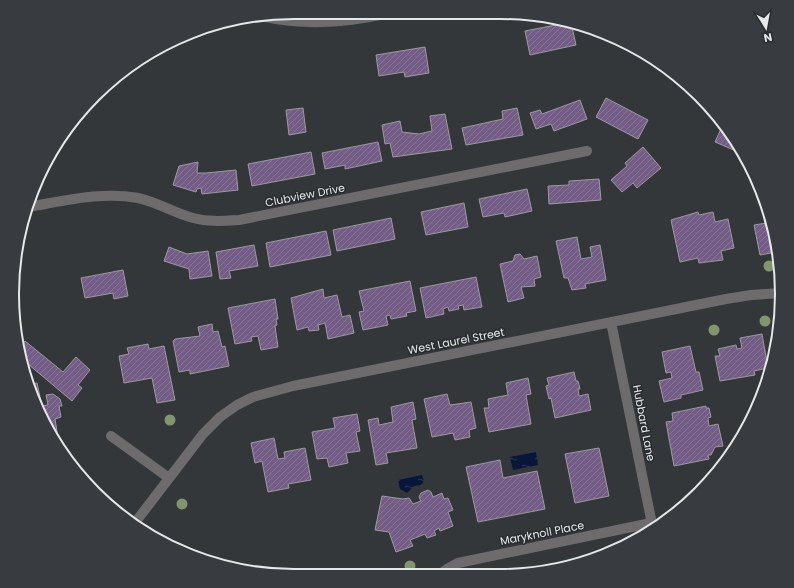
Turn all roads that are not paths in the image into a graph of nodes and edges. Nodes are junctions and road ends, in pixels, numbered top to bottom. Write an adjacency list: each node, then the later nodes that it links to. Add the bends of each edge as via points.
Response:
1 (356, 19): 2 (street, via 334,23)
2 (283, 20)
3 (587, 151): 4 (street, Clubview Drive, via 239,220 210,221 192,218 139,198 117,195 88,196)
4 (34, 206)
5 (775, 293): 6 (street, West Laurel Street, via 751,295)
6 (611, 322): 8 (street, West Laurel Street, via 254,396 220,417 203,434); 10 (street, Hubbard Lane)
7 (111, 436): 8 (street)
8 (169, 478): 9 (street, West Laurel Street)
9 (137, 520)
10 (652, 524)
11 (646, 527): 12 (street, Maryknoll Place, via 465,562)
12 (446, 569)

